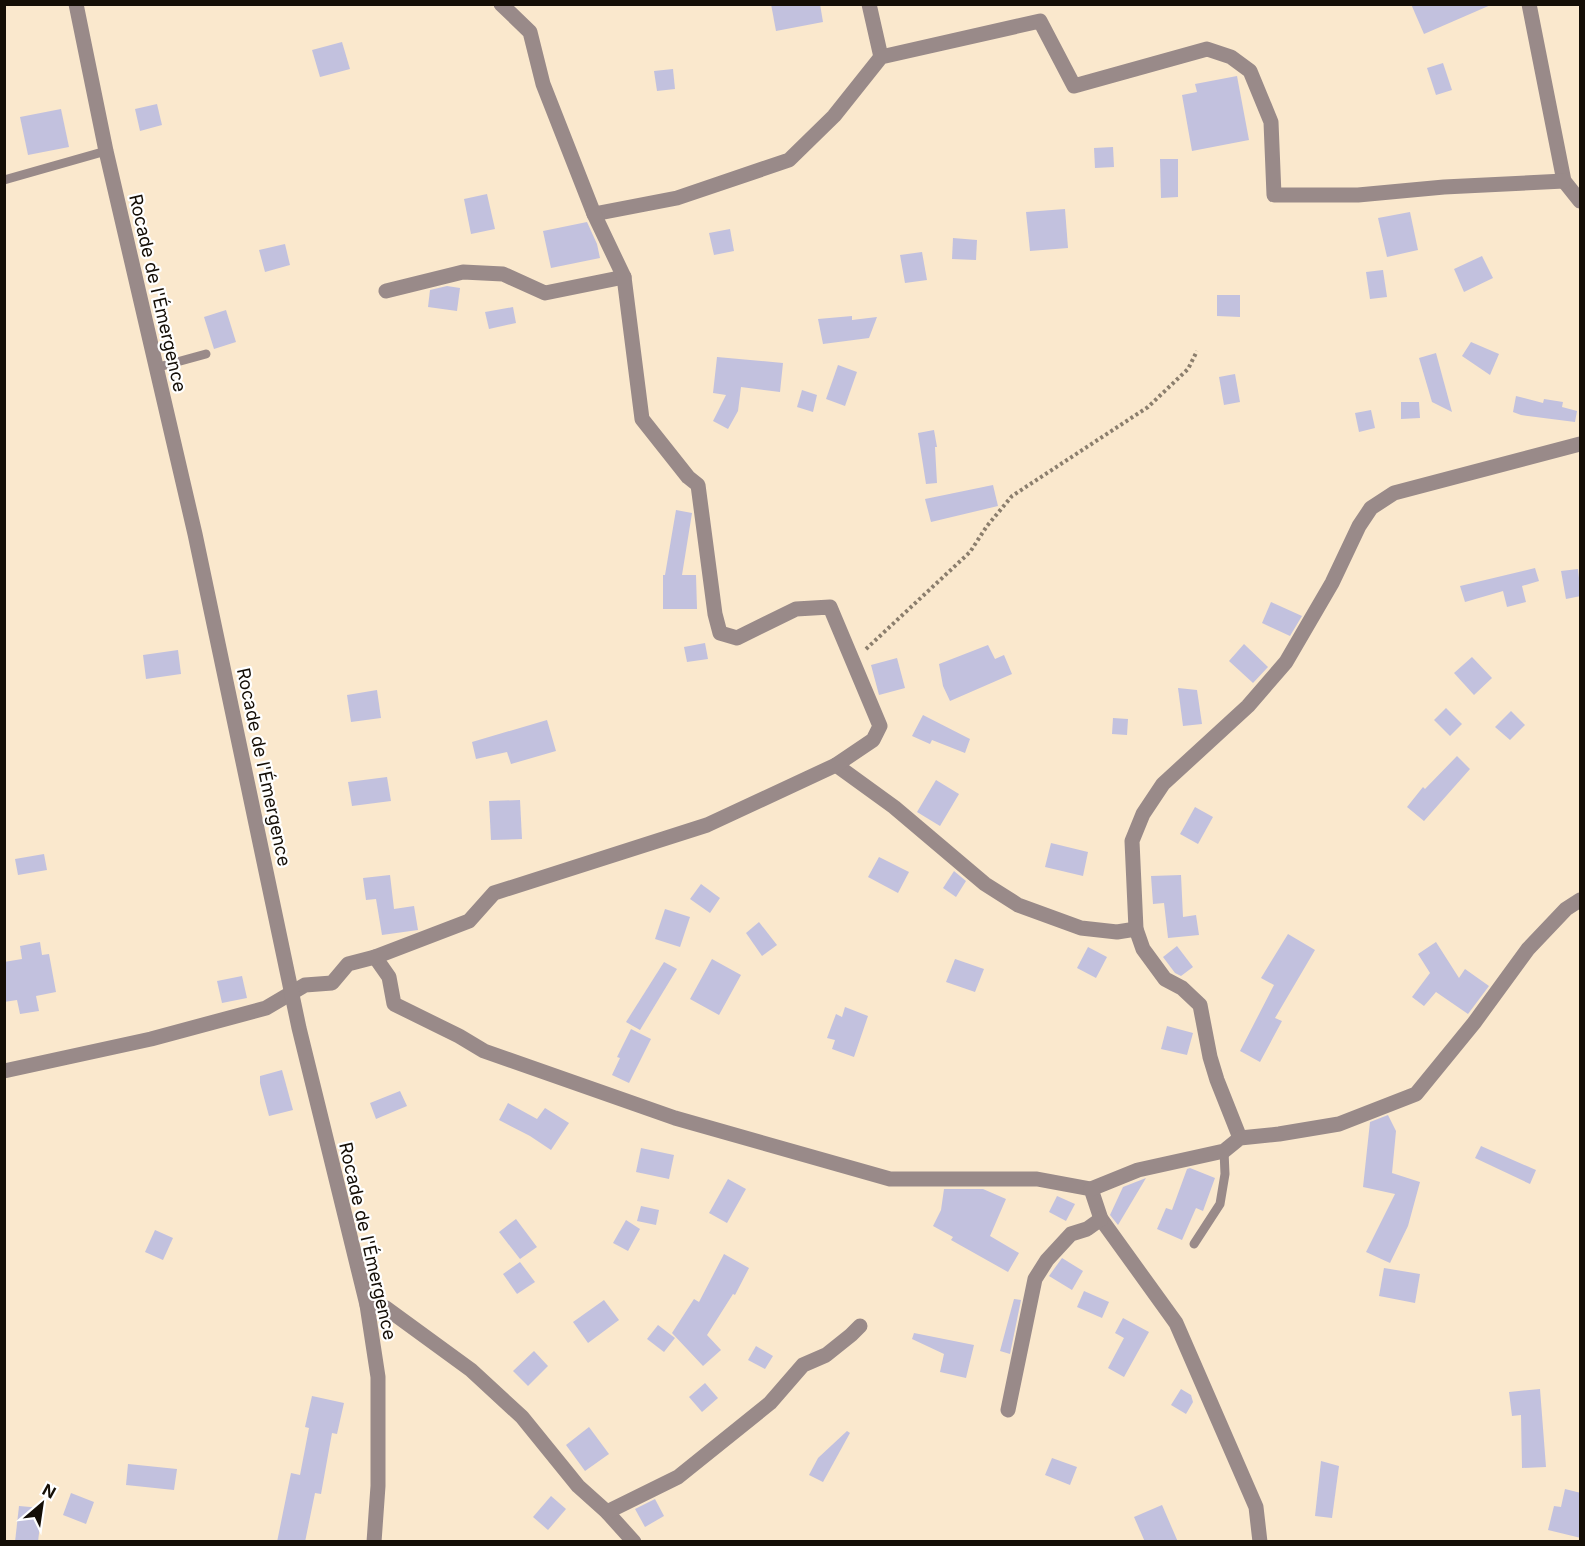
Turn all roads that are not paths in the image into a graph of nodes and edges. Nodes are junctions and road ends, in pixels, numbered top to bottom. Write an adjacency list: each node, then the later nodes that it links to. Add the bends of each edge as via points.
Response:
1 (76, 4): 6 (street, Rocade de l'Émergence)
2 (501, 4): 10 (street, via 530,32 543,84)
3 (869, 4): 5 (street)
4 (1529, 4): 8 (street)
5 (881, 57): 8 (street, via 1040,21 1074,86 1207,49 1232,57 1250,71 1271,122 1274,195 1358,195); 10 (street, via 834,116 789,160 677,198)
6 (106, 151): 7 (lane); 14 (street, Rocade de l'Émergence)
7 (4, 180)
8 (1564, 181): 9 (street)
9 (1581, 201)
10 (594, 214): 11 (street)
11 (624, 277): 12 (street, via 545,293 502,274 463,272); 16 (street, via 642,419 698,485 720,633 737,638 796,609 830,608 880,726 873,740)
12 (386, 291)
13 (206, 354): 14 (lane)
14 (155, 368): 20 (street, Rocade de l'Émergence, via 195,534)
15 (1581, 444): 18 (street, via 1394,494 1371,508 1286,662 1248,706 1163,784 1143,814 1132,841)
16 (836, 765): 18 (street, via 894,807 985,884 1018,904 1081,928 1117,932); 19 (street, via 707,825 494,893 469,921)
17 (1581, 900): 22 (street, via 1566,909 1528,949 1416,1094 1339,1124)
18 (1137, 929): 22 (street, via 1143,949 1165,979 1200,1005 1210,1057)
19 (375, 957): 20 (street, via 348,964 333,982 304,985); 24 (street, via 389,977 394,1004 484,1052 675,1118 890,1179 1037,1179)
20 (292, 993): 21 (street, via 266,1008 151,1039); 27 (street, Rocade de l'Émergence)
21 (4, 1071)
22 (1240, 1138): 23 (street)
23 (1224, 1151): 24 (street, via 1138,1170); 26 (lane, via 1220,1204)
24 (1091, 1189): 25 (street)
25 (1101, 1219): 29 (street, via 1071,1234 1035,1279); 33 (street, via 1176,1323 1256,1507)
26 (1194, 1244)
27 (366, 1305): 30 (street, via 386,1308 471,1370 522,1417 578,1486); 31 (street, Rocade de l'Émergence, via 378,1377)
28 (860, 1326): 30 (street, via 825,1355 803,1365 770,1403 678,1477)
29 (1008, 1410)
30 (607, 1512): 32 (street)
31 (374, 1542)
32 (634, 1542)
33 (1260, 1542)

